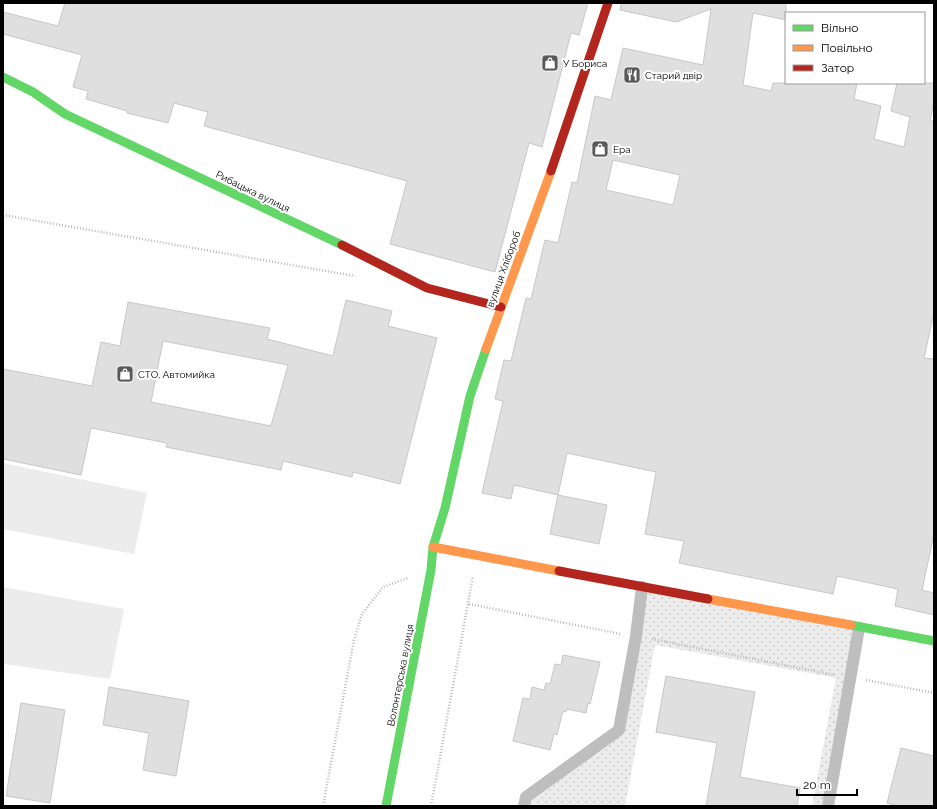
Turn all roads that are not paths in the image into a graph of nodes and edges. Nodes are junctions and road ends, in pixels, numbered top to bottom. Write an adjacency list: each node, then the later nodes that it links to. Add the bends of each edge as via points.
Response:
1 (608, 3): 3 (street, вулиця Хлібороб)
2 (3, 77): 3 (street, Рибацька вулиця, via 33,92 65,114 427,288)
3 (501, 307): 4 (street, вулиця Хлібороб, via 470,396 445,508)
4 (433, 548): 5 (street); 8 (street, Волонтерська вулиця)
5 (642, 587): 6 (street); 9 (lane, via 619,730 526,797)
6 (859, 628): 7 (street); 10 (lane)
7 (934, 641)
8 (386, 806)
9 (524, 806)
10 (828, 806)

